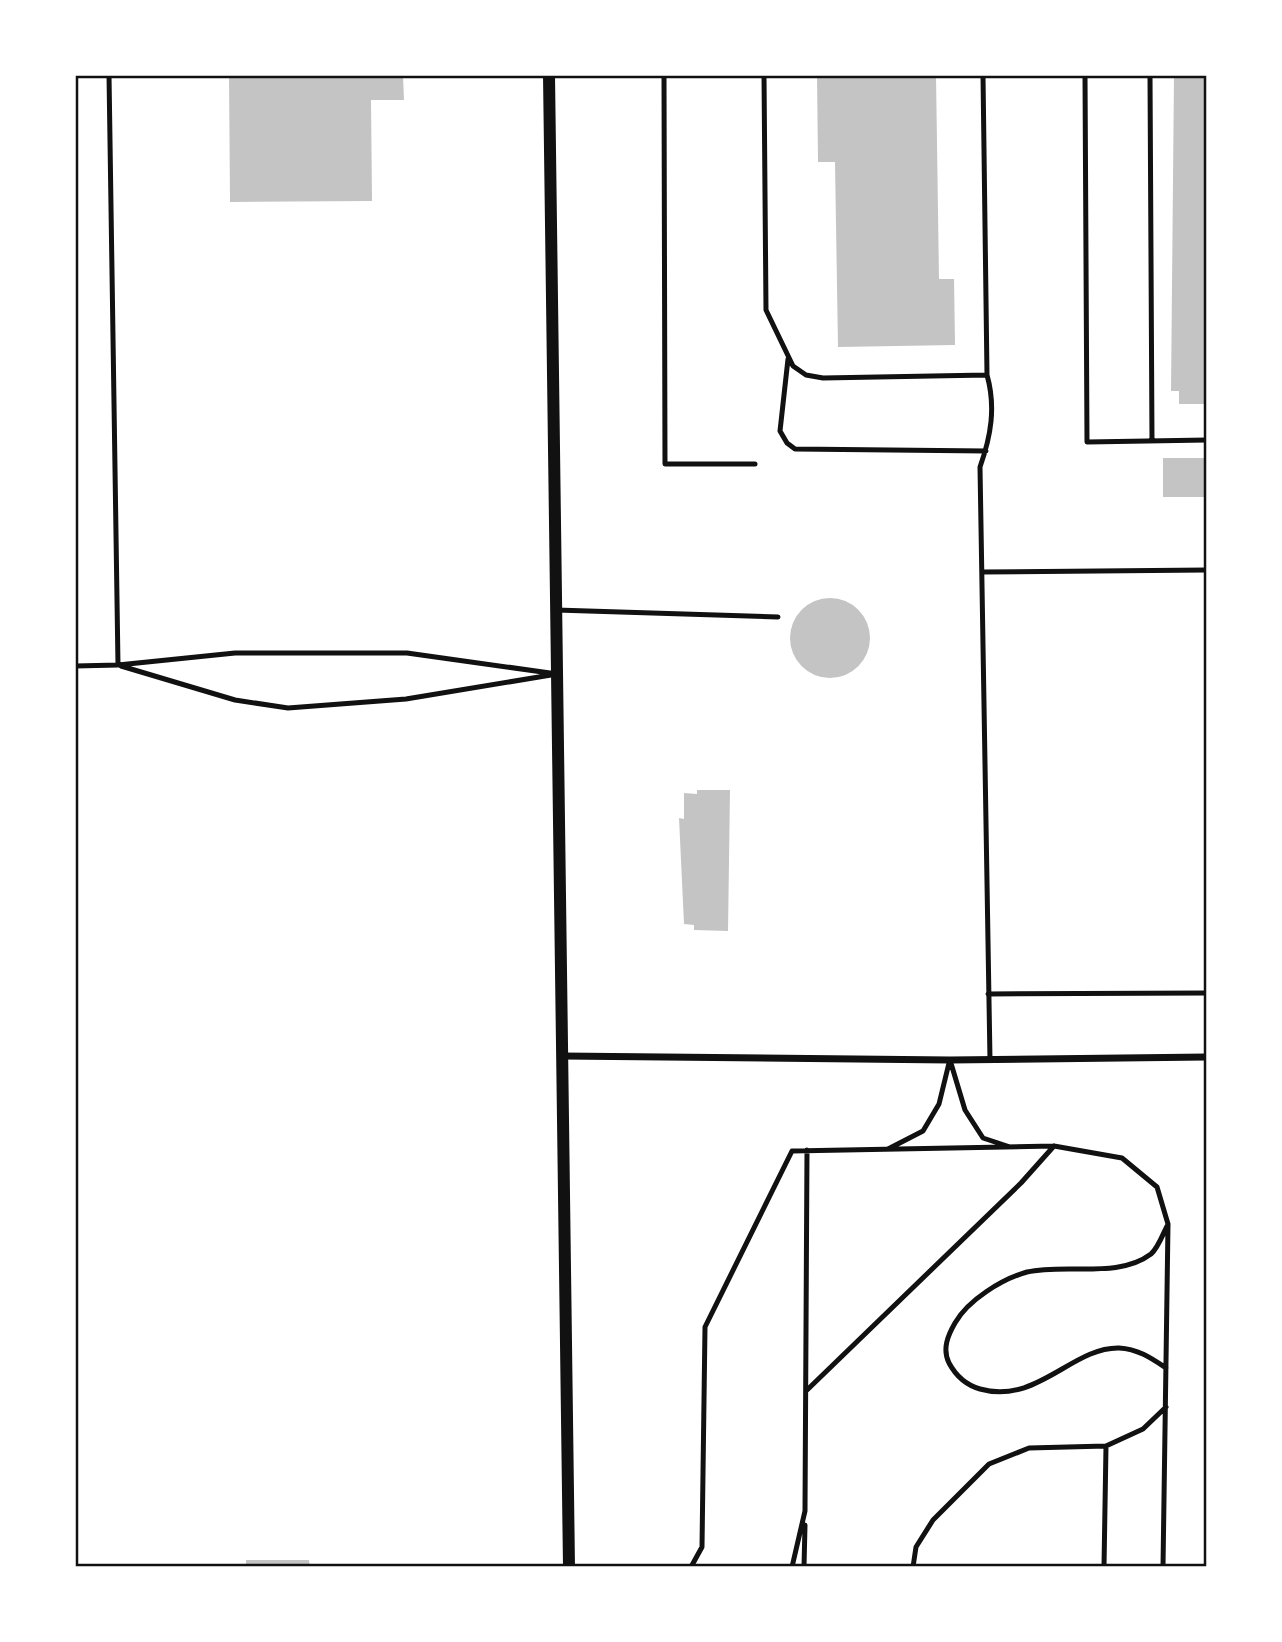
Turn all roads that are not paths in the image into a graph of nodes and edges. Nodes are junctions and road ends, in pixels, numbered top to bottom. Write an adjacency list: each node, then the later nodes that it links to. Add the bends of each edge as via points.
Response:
1 (109, 75): 18 (lane)
2 (549, 75): 16 (street)
3 (664, 75): 13 (lane, via 666,464)
4 (764, 75): 8 (lane, via 766,310)
5 (983, 75): 9 (lane)
6 (1085, 75): 11 (lane, via 1087,442)
7 (1150, 75): 11 (lane)
8 (788, 356): 9 (lane, via 806,375 823,378); 12 (lane, via 780,431 795,449)
9 (987, 375): 12 (lane, via 992,407)
10 (1207, 440): 11 (lane)
11 (1152, 441)
12 (986, 452): 15 (lane, via 981,467)
13 (755, 464)
14 (1207, 570): 15 (lane)
15 (982, 572): 22 (lane)
16 (556, 610): 17 (lane); 20 (street)
17 (778, 617)
18 (118, 665): 19 (lane); 20 (lane, via 235,653 407,653); 20 (lane, via 235,700 288,708 406,699)
19 (75, 666)
20 (557, 674): 23 (street)
21 (1207, 993): 22 (lane)
22 (988, 995): 26 (lane)
23 (562, 1056): 25 (street); 37 (street)
24 (1207, 1057): 26 (street)
25 (950, 1060): 26 (street); 28 (lane, via 965,1110 983,1138); 30 (lane, via 939,1104 923,1131)
26 (990, 1060)
27 (1054, 1146): 28 (lane); 31 (lane, via 1122,1158 1157,1188); 33 (lane)
28 (1016, 1149): 30 (lane)
29 (807, 1150): 30 (lane); 33 (lane); 38 (lane, via 792,1151 705,1327 702,1547)
30 (886, 1150)
31 (1168, 1224): 32 (lane); 32 (lane, via 1152,1253 1122,1267 1049,1267 1018,1275 983,1294 957,1319 947,1338 946,1356 969,1386 987,1391 1013,1392 1086,1357 1116,1348 1143,1352)
32 (1166, 1368): 34 (lane)
33 (806, 1391): 36 (lane)
34 (1166, 1407): 35 (lane, via 1143,1429); 43 (lane)
35 (1106, 1446): 41 (lane, via 1029,1448 989,1464 933,1520 916,1547); 42 (lane)
36 (805, 1511): 39 (lane); 40 (lane)
37 (569, 1567)
38 (691, 1567)
39 (792, 1567)
40 (804, 1567)
41 (913, 1567)
42 (1104, 1567)
43 (1163, 1567)

